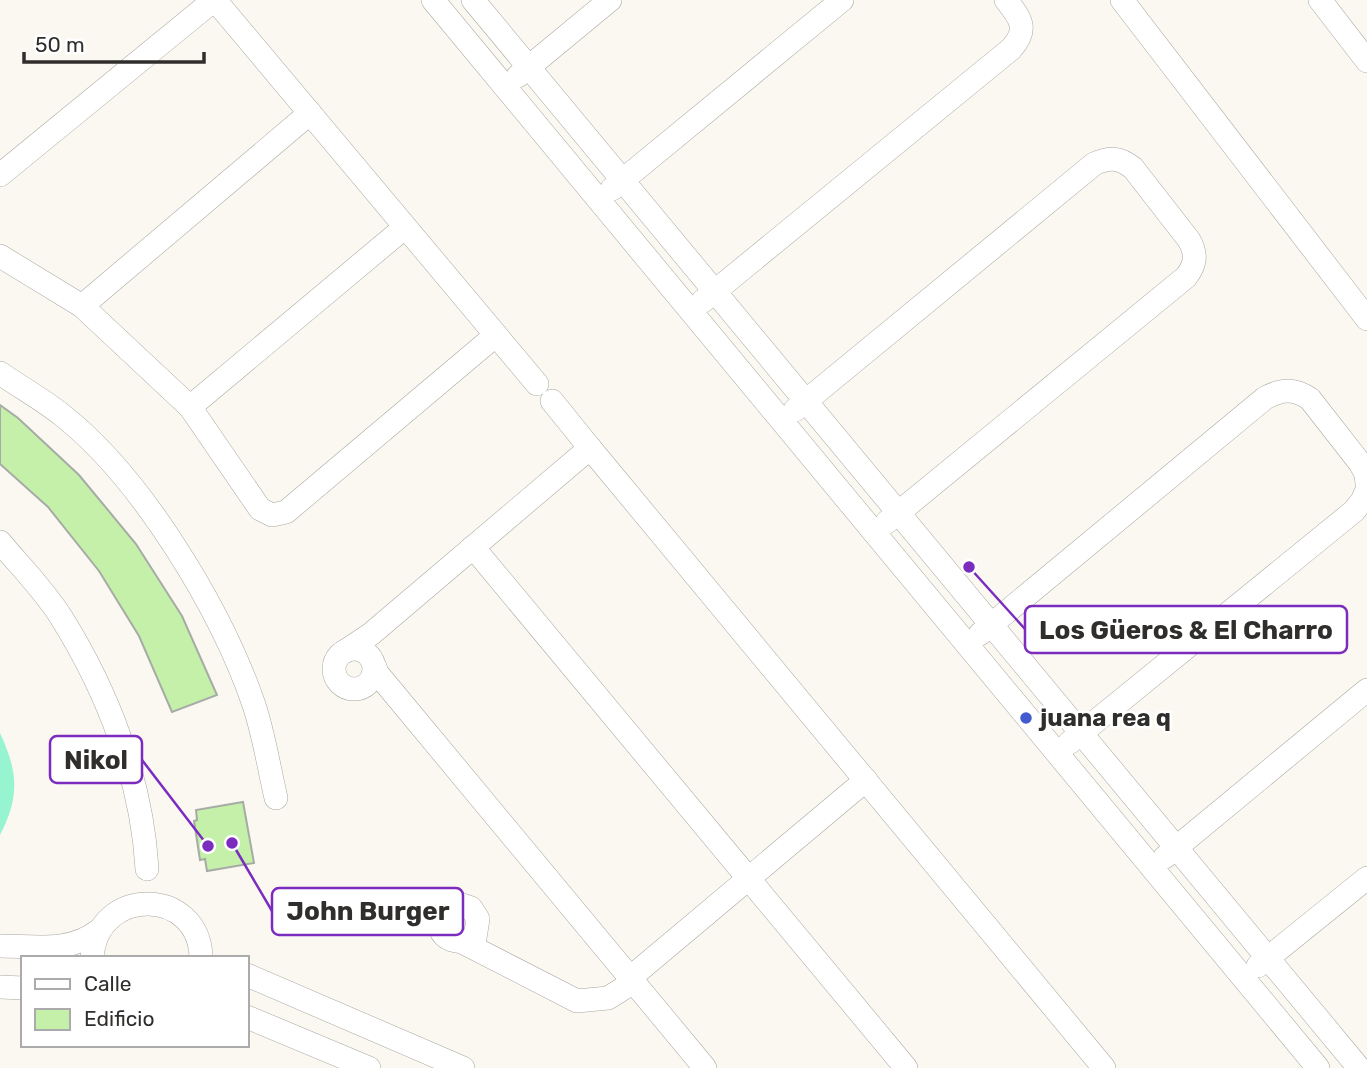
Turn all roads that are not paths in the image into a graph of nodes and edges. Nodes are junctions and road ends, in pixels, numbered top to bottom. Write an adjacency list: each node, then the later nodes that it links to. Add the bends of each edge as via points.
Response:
1 (214, 0): 12 (street); 13 (street)
2 (432, 0): 11 (street)
3 (473, 0): 10 (street)
4 (610, 0): 10 (street)
5 (842, 0): 14 (street)
6 (1006, 0): 18 (street, via 1022,31 1011,49)
7 (1122, 0): 21 (street)
8 (1320, 0): 9 (street)
9 (1367, 61)
10 (529, 67): 11 (street); 14 (street)
11 (505, 87): 15 (street)
12 (310, 113): 16 (street); 19 (street)
13 (0, 175)
14 (623, 180): 15 (street); 18 (street)
15 (598, 200): 20 (street)
16 (404, 228): 22 (street); 25 (street)
17 (0, 256): 19 (street)
18 (715, 291): 20 (street); 24 (street)
19 (82, 306): 25 (street)
20 (691, 312): 26 (street)
21 (1367, 319)
22 (496, 335): 25 (street, via 279,515 260,509); 27 (street)
23 (0, 373): 45 (street, via 62,415 151,511 225,637 254,706)
24 (806, 401): 26 (street); 30 (street); 30 (street, via 1094,164 1114,158 1133,168 1189,240 1194,249 1192,270)
25 (190, 407)
26 (782, 421): 31 (street)
27 (590, 449): 33 (street); 44 (street)
28 (1367, 484): 34 (street, via 1360,463 1310,398 1286,390 1275,393)
29 (1367, 490): 42 (street, via 1354,511)
30 (898, 513): 31 (street); 34 (street)
31 (874, 533): 36 (street)
32 (0, 542): 48 (street, via 60,615 109,710 139,807)
33 (473, 547): 35 (street); 50 (street)
34 (991, 625): 36 (street); 42 (street)
35 (371, 634): 37 (street); 38 (street, via 368,642)
36 (967, 645): 43 (street)
37 (344, 652): 38 (street, via 363,650); 39 (street, via 335,662 334,675)
38 (374, 664): 39 (street, via 372,681); 41 (street)
39 (354, 690): 41 (street, via 380,691)
40 (1367, 690): 46 (street)
41 (399, 698): 61 (street)
42 (1081, 733): 43 (street); 46 (street)
43 (1056, 753): 47 (street)
44 (866, 780): 50 (street); 71 (street)
45 (276, 798)
46 (1176, 848): 47 (street); 59 (street)
47 (1152, 868): 62 (street)
48 (147, 869): 51 (street, via 138,895); 52 (street, via 159,895)
49 (1367, 877): 59 (street)
50 (747, 879): 61 (street); 70 (street)
51 (120, 909): 52 (street, via 151,903 166,906); 53 (street)
52 (186, 919): 57 (street, via 198,939); 58 (street)
53 (98, 931): 55 (street, via 63,947); 56 (street)
54 (464, 943): 61 (street, via 577,1001 608,999)
55 (0, 946)
56 (92, 956)
57 (201, 956)
58 (217, 956)
59 (1268, 958): 62 (street); 73 (street)
60 (248, 975): 68 (street)
61 (631, 978): 69 (street)
62 (1243, 978): 72 (street)
63 (0, 987): 64 (street)
64 (21, 988)
65 (248, 1017): 67 (street)
66 (1367, 1064): 73 (street)
67 (369, 1068)
68 (463, 1068)
69 (705, 1068)
70 (906, 1068)
71 (1104, 1068)
72 (1318, 1068)
73 (1361, 1068)

